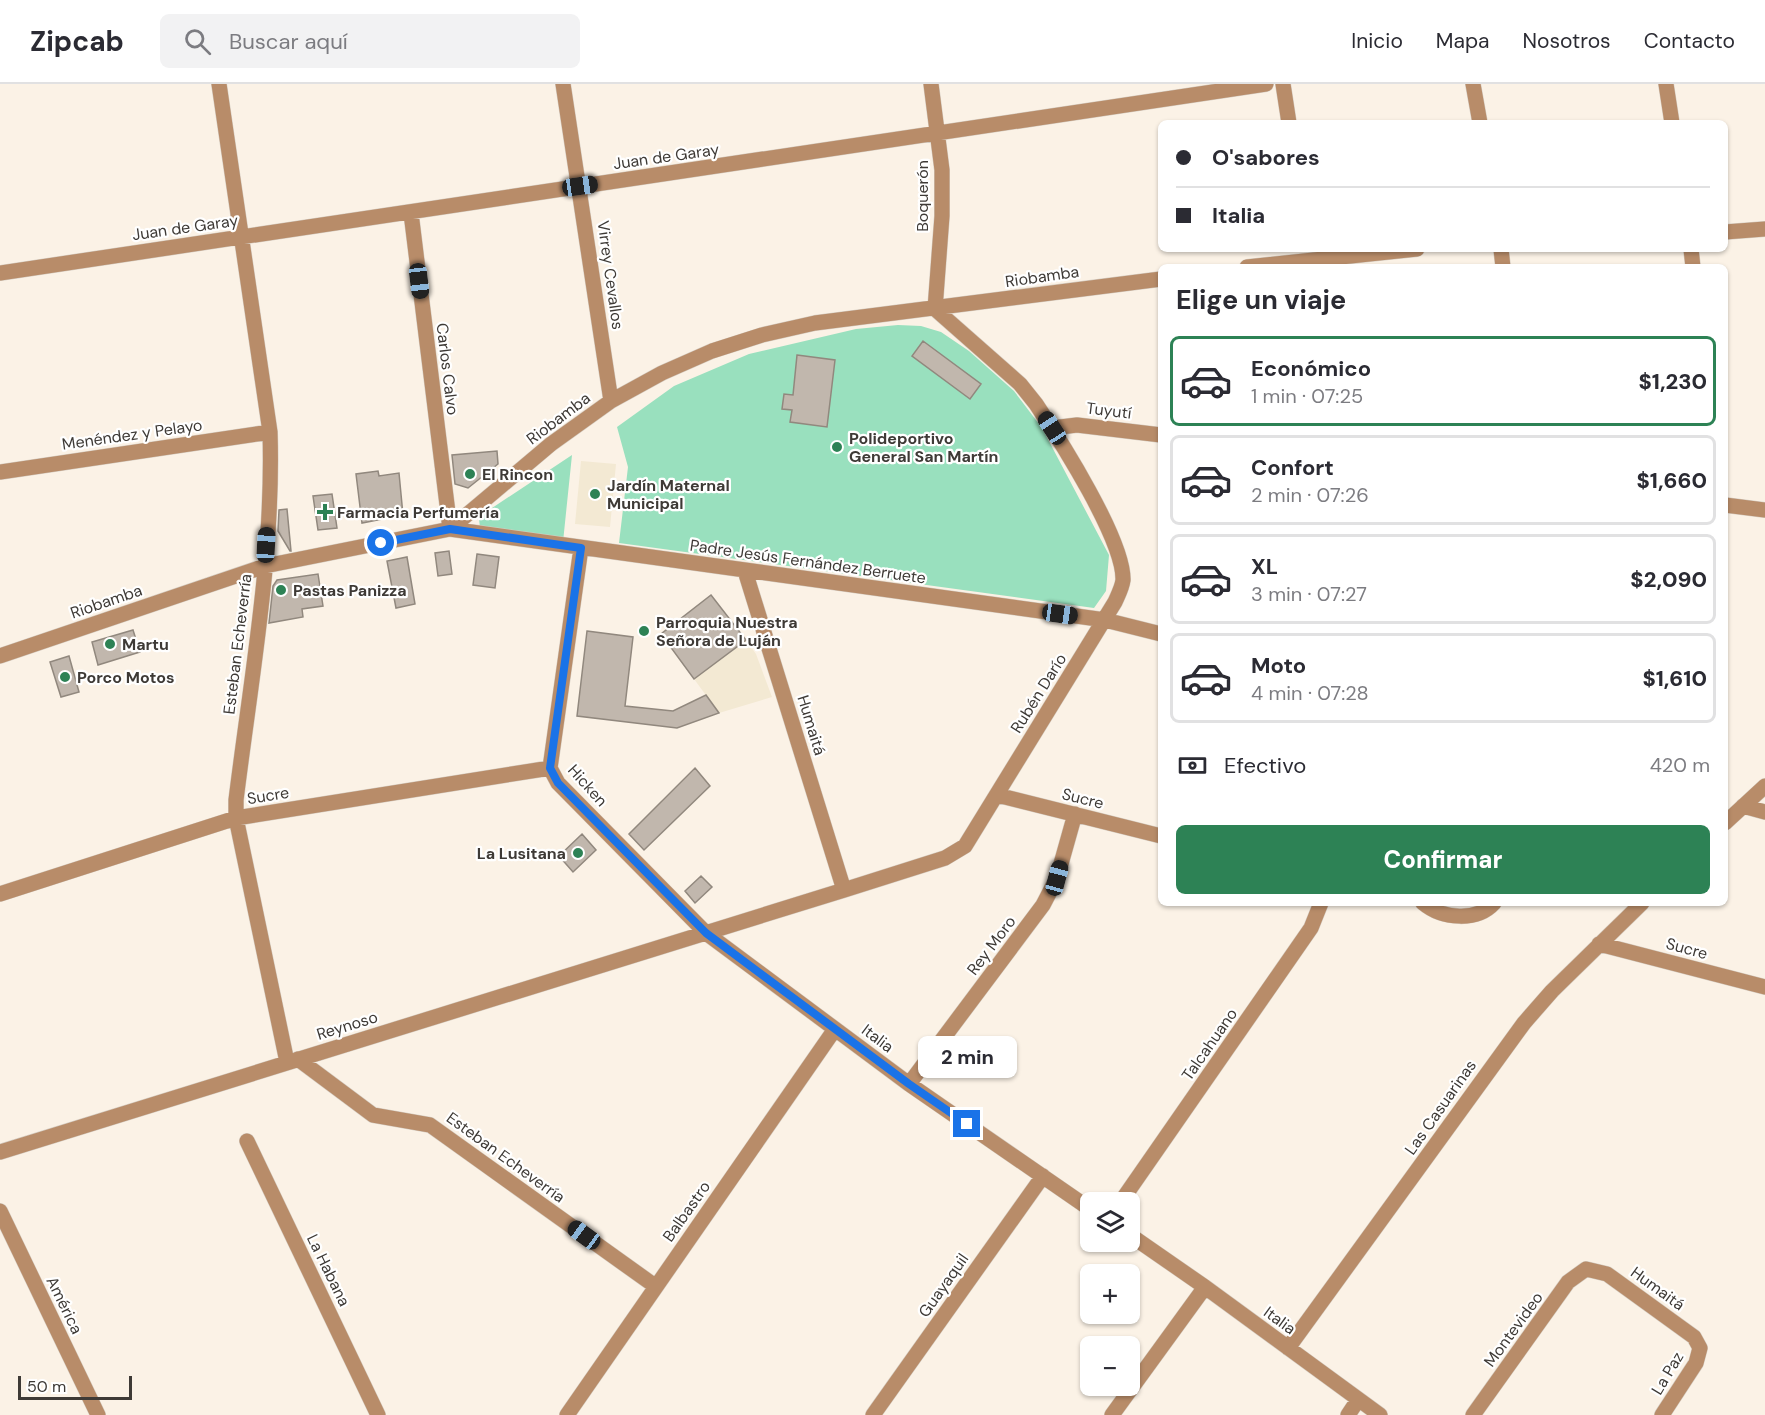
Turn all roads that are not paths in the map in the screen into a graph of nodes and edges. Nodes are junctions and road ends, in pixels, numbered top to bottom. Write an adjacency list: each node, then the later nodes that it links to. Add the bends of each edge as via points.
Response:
1 (219, 84): 16 (street, Esteban Echeverría)
2 (563, 84): 12 (street, Virrey Cevallos)
3 (931, 84): 11 (street, Boquerón)
4 (1266, 84): 11 (street, Juan de Garay)
5 (1283, 84): 8 (street)
6 (1473, 84): 9 (street)
7 (1666, 84): 10 (street)
8 (1289, 120)
9 (1479, 120)
10 (1672, 120)
11 (938, 134): 12 (street, Juan de Garay); 22 (street, Boquerón, via 942,216)
12 (580, 186): 13 (street, Juan de Garay); 23 (street, Virrey Cevallos)
13 (411, 213): 16 (street, Juan de Garay); 30 (street, Carlos Calvo)
14 (1765, 229): 15 (street)
15 (1728, 232)
16 (241, 237): 20 (street, Juan de Garay); 25 (street, Esteban Echeverría)
17 (1381, 252): 18 (street)
18 (1309, 258): 19 (street)
19 (1268, 264)
20 (0, 273)
21 (1158, 279): 22 (street, Riobamba)
22 (934, 309): 23 (street, Riobamba, via 815,322 762,335 662,373); 24 (street, Rubén Darío, via 1020,384)
23 (611, 401): 30 (street, Riobamba, via 551,444)
24 (1052, 428): 26 (street, Tuyutí, via 1077,425); 34 (street, Rubén Darío, via 1114,539 1121,564 1123,582)
25 (270, 432): 27 (street, Menéndez y Pelayo); 32 (street, Esteban Echeverría)
26 (1158, 435)
27 (0, 472)
28 (1728, 505): 29 (street)
29 (1765, 510)
30 (450, 529): 31 (street, Padre Jesús Fernández Berruete); 32 (street, Riobamba)
31 (581, 548): 33 (street, Padre Jesús Fernández Berruete); 37 (street, Hicken)
32 (265, 566): 36 (street, Riobamba); 43 (street, Esteban Echeverría)
33 (745, 571): 34 (street, Padre Jesús Fernández Berruete); 46 (street, Humaitá)
34 (1105, 620): 35 (street, Padre Jesús Fernández Berruete); 39 (street, Rubén Darío)
35 (1158, 633)
36 (0, 656)
37 (550, 768): 43 (street, Sucre); 52 (street, Hicken, via 558,783)
38 (1765, 786): 40 (street)
39 (997, 795): 42 (street, Sucre); 46 (street, Rubén Darío, via 965,846 957,852)
40 (1743, 806): 41 (street); 44 (street)
41 (1765, 812)
42 (1075, 814): 45 (street, Sucre); 57 (street, Rey Moro, via 1057,878 1043,904)
43 (236, 818): 47 (street, Sucre); 56 (street, Esteban Echeverría)
44 (1728, 820)
45 (1158, 835)
46 (844, 890): 52 (street, Rubén Darío)
47 (0, 894)
48 (1321, 906): 61 (street, Talcahuano, via 1311,928)
49 (1428, 906): 50 (street, via 1466,917 1484,913)
50 (1491, 906)
51 (1637, 906): 53 (street, Las Casuarinas)
52 (706, 933): 55 (street, Italia); 56 (street, Reynoso)
53 (1599, 944): 54 (street, Sucre); 68 (street, Las Casuarinas, via 1524,1023)
54 (1765, 987)
55 (835, 1029): 57 (street, Italia); 66 (street, Balbastro)
56 (293, 1060): 59 (street, Reynoso); 66 (street, Esteban Echeverría, via 373,1115 430,1125)
57 (909, 1084): 60 (street, Italia)
58 (247, 1141): 72 (street, La Habana)
59 (0, 1152)
60 (1043, 1176): 62 (street, Italia); 74 (street, Guayaquil)
61 (1128, 1192)
62 (1080, 1202)
63 (0, 1211): 71 (street, América)
64 (1140, 1242): 67 (street, Italia)
65 (1586, 1269): 69 (street, Humaitá, via 1607,1274 1694,1337); 78 (street, Montevideo, via 1568,1282)
66 (655, 1286): 73 (street, Balbastro)
67 (1204, 1287): 68 (street, Italia); 75 (street)
68 (1288, 1348): 70 (street, Italia)
69 (1700, 1348): 79 (street, La Paz, via 1696,1363)
70 (1358, 1400): 76 (street); 77 (street, Italia)
71 (98, 1415)
72 (378, 1415)
73 (567, 1415)
74 (873, 1415)
75 (1112, 1415)
76 (1348, 1415)
77 (1380, 1415)
78 (1473, 1415)
79 (1662, 1415)

